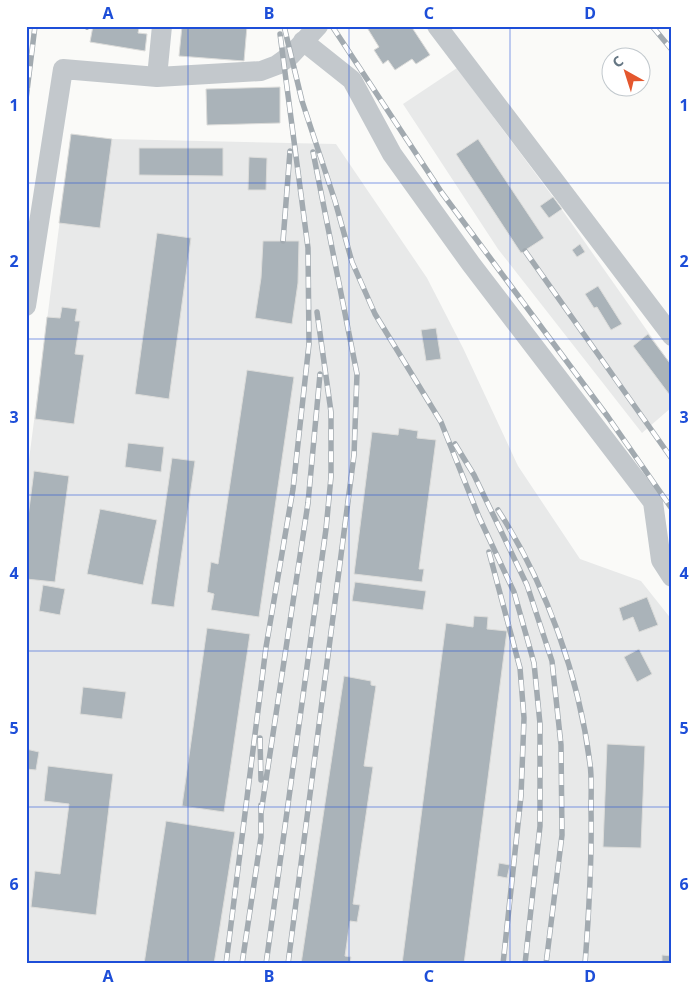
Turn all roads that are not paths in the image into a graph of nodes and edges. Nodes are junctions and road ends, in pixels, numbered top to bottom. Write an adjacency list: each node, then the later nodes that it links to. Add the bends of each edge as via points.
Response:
1 (162, 26): 5 (lane)
2 (318, 26): 4 (lane)
3 (438, 26): 7 (lane)
4 (303, 41): 5 (lane, via 277,65 261,71); 8 (lane, via 352,80 392,154 459,248 653,502 661,560)
5 (157, 77): 6 (lane, via 63,69)
6 (26, 306)
7 (672, 336)
8 (672, 577)

